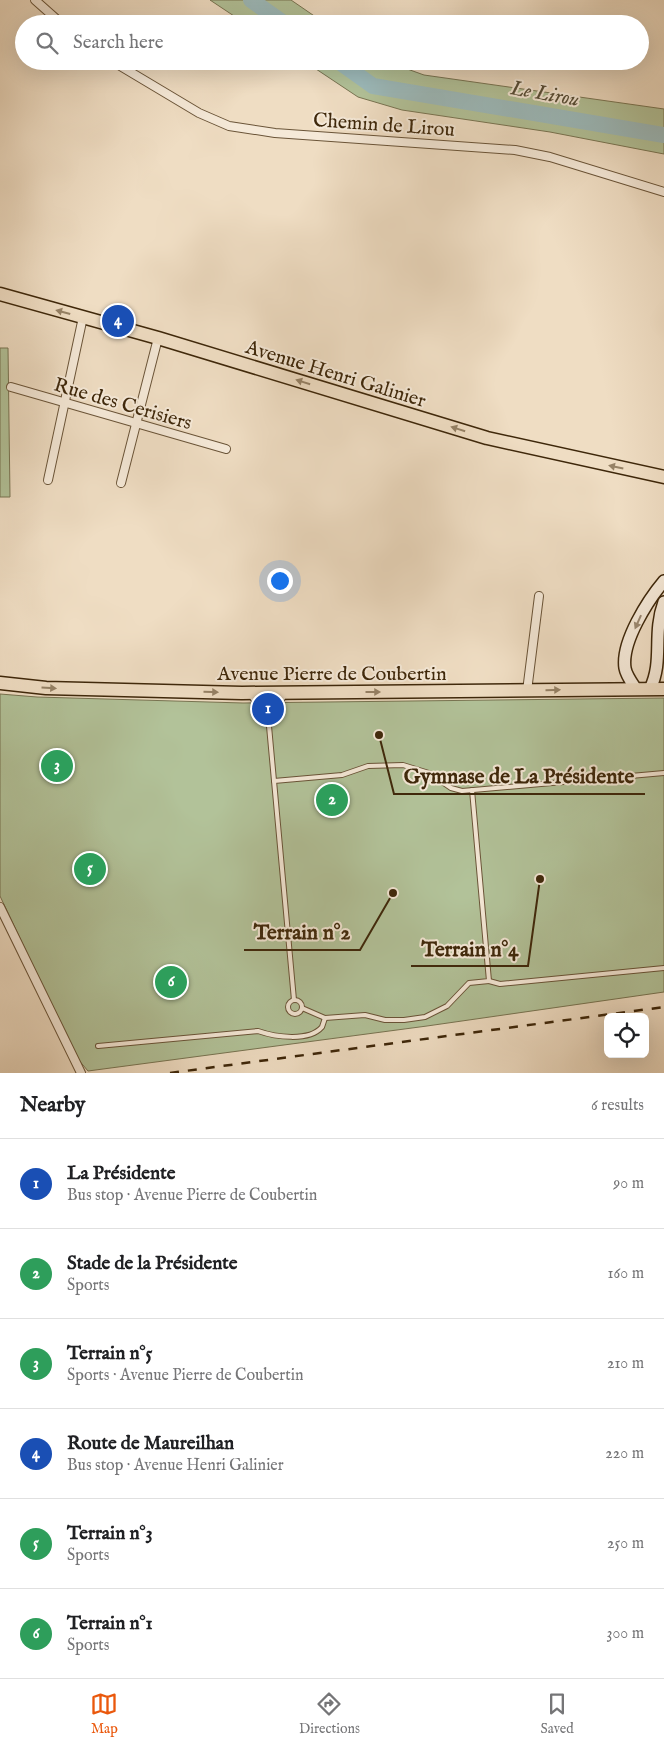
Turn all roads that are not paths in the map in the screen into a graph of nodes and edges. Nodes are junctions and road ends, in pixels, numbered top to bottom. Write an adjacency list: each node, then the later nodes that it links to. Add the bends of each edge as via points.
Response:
1 (36, 0): 2 (street)
2 (52, 15)
3 (127, 70): 4 (street, Chemin de Lirou, via 198,113 229,126 275,133 515,150 550,156)
4 (664, 192)
5 (0, 294): 6 (main road, Avenue Henri Galinier, one-way to 5)
6 (83, 317): 7 (main road, Avenue Henri Galinier); 9 (street)
7 (158, 338): 10 (street); 12 (main road, Avenue Henri Galinier, one-way to 7, via 487,438)
8 (11, 387): 9 (street, Rue des Cerisiers)
9 (66, 404): 10 (street, Rue des Cerisiers); 13 (street)
10 (136, 425): 11 (street, Rue des Cerisiers); 14 (street)
11 (226, 449)
12 (664, 477)
13 (48, 480)
14 (121, 483)
15 (664, 581): 19 (main road, one-way to 19, via 641,615 626,656 625,669)
16 (539, 596): 22 (street)
17 (664, 602): 20 (main road, via 659,625 660,675)
18 (0, 683): 23 (main road, Avenue Pierre de Coubertin, one-way to 23, via 46,688)
19 (636, 689): 20 (main road, Avenue Pierre de Coubertin); 22 (main road, Avenue Pierre de Coubertin, one-way to 19)
20 (650, 689): 21 (main road, Avenue Pierre de Coubertin)
21 (664, 689)
22 (527, 691): 24 (main road, Avenue Pierre de Coubertin, one-way to 22)
23 (248, 692): 24 (main road, Avenue Pierre de Coubertin); 25 (lane)
24 (286, 692): 25 (lane)
25 (269, 726): 27 (lane)
26 (664, 773): 28 (lane)
27 (274, 781): 28 (lane, via 342,775 368,766 403,765 430,773 451,788); 32 (lane)
28 (472, 790): 31 (lane)
29 (0, 907): 36 (street)
30 (664, 968): 31 (lane, via 500,984)
31 (489, 981): 34 (lane, via 469,983 447,1006 425,1017 404,1020 364,1015)
32 (294, 1000): 33 (lane, via 300,1002); 33 (lane, via 287,1006 290,1012 296,1014)
33 (302, 1008): 34 (lane)
34 (325, 1018): 35 (lane, via 322,1027 312,1034 279,1036 258,1031)
35 (98, 1046)
36 (80, 1073)

